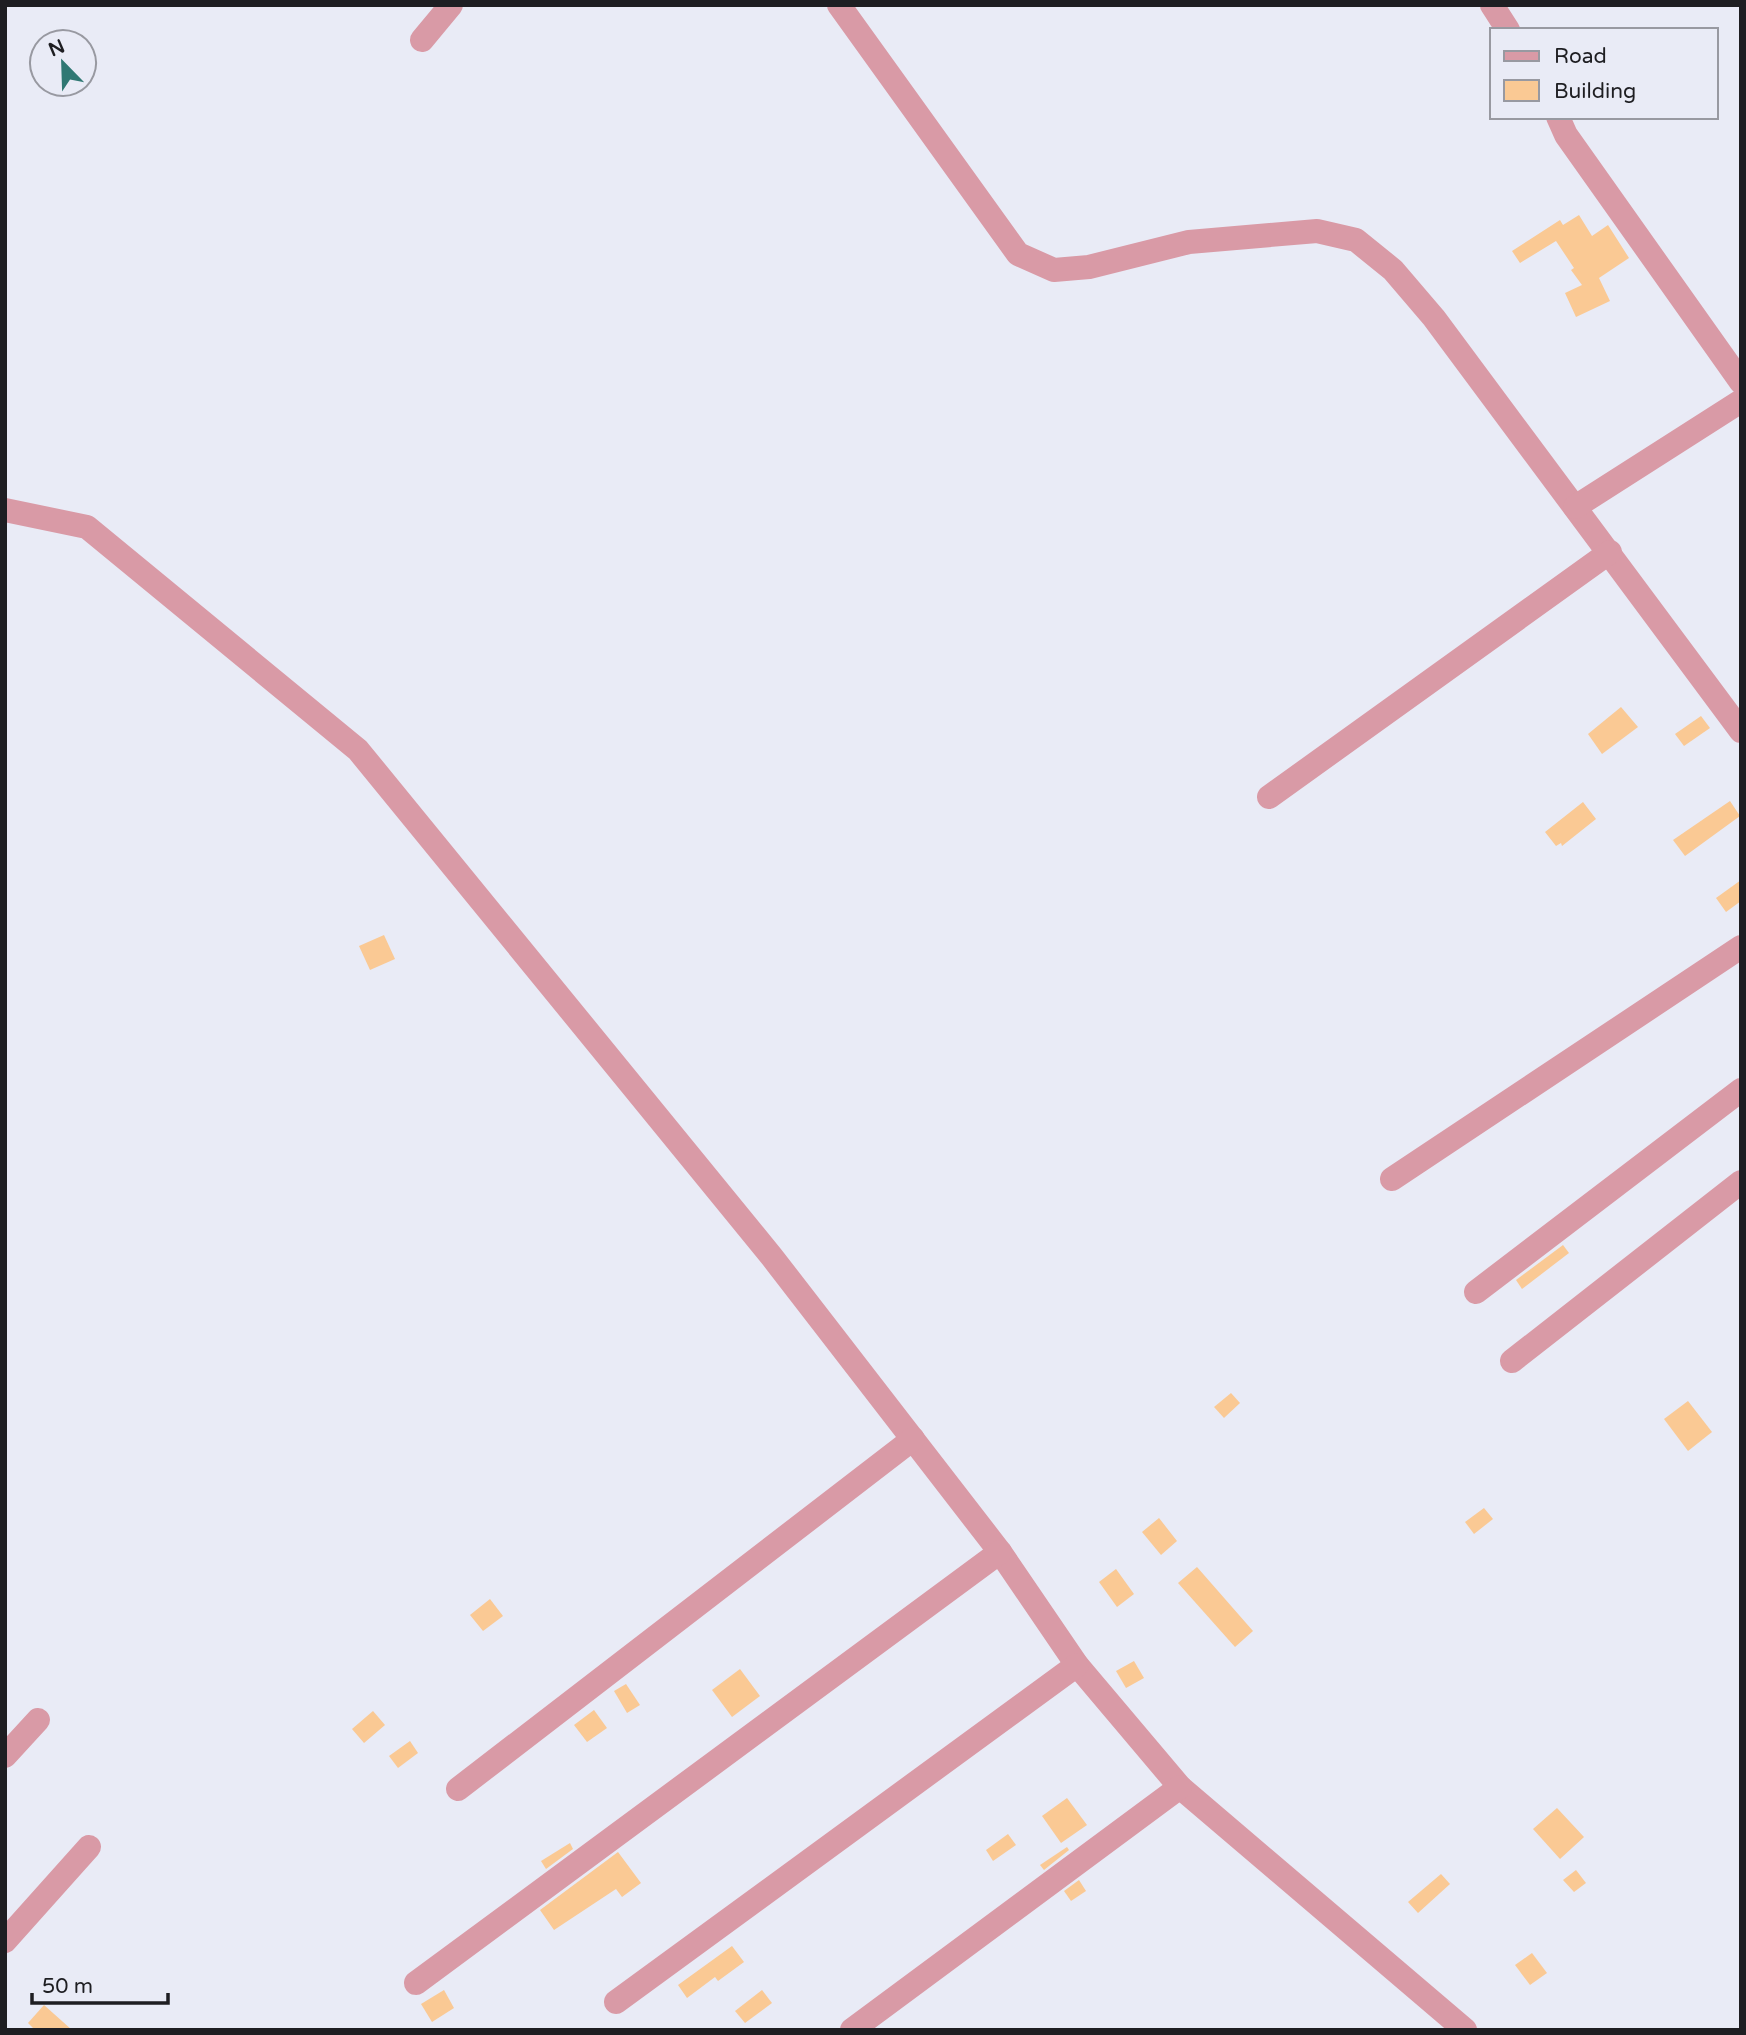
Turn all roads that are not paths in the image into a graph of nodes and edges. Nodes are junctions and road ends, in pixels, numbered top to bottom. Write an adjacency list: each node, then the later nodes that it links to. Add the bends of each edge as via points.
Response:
1 (451, 5): 5 (street)
2 (839, 5): 9 (street, via 1018,254 1054,270 1089,267 1189,242 1317,231 1356,240 1393,270 1434,318)
3 (1492, 5): 4 (street)
4 (1507, 28)
5 (422, 40)
6 (1559, 119): 7 (street)
7 (1741, 382)
8 (1741, 401): 9 (street)
9 (1576, 507): 11 (street)
10 (5, 510): 20 (street, via 88,527 358,750 772,1257)
11 (1610, 552): 12 (street); 13 (street)
12 (1741, 730)
13 (1269, 797)
14 (1741, 947): 16 (street)
15 (1741, 1090): 18 (street)
16 (1392, 1179)
17 (1741, 1182): 19 (street)
18 (1476, 1292)
19 (1512, 1361)
20 (913, 1439): 21 (street); 26 (street)
21 (1000, 1552): 22 (street); 29 (street)
22 (1077, 1665): 25 (street); 30 (street)
23 (38, 1720): 24 (street)
24 (5, 1756)
25 (1180, 1787): 31 (street); 32 (street)
26 (458, 1789)
27 (89, 1847): 28 (street)
28 (5, 1941)
29 (416, 1983)
30 (616, 2002)
31 (852, 2030)
32 (1465, 2030)

